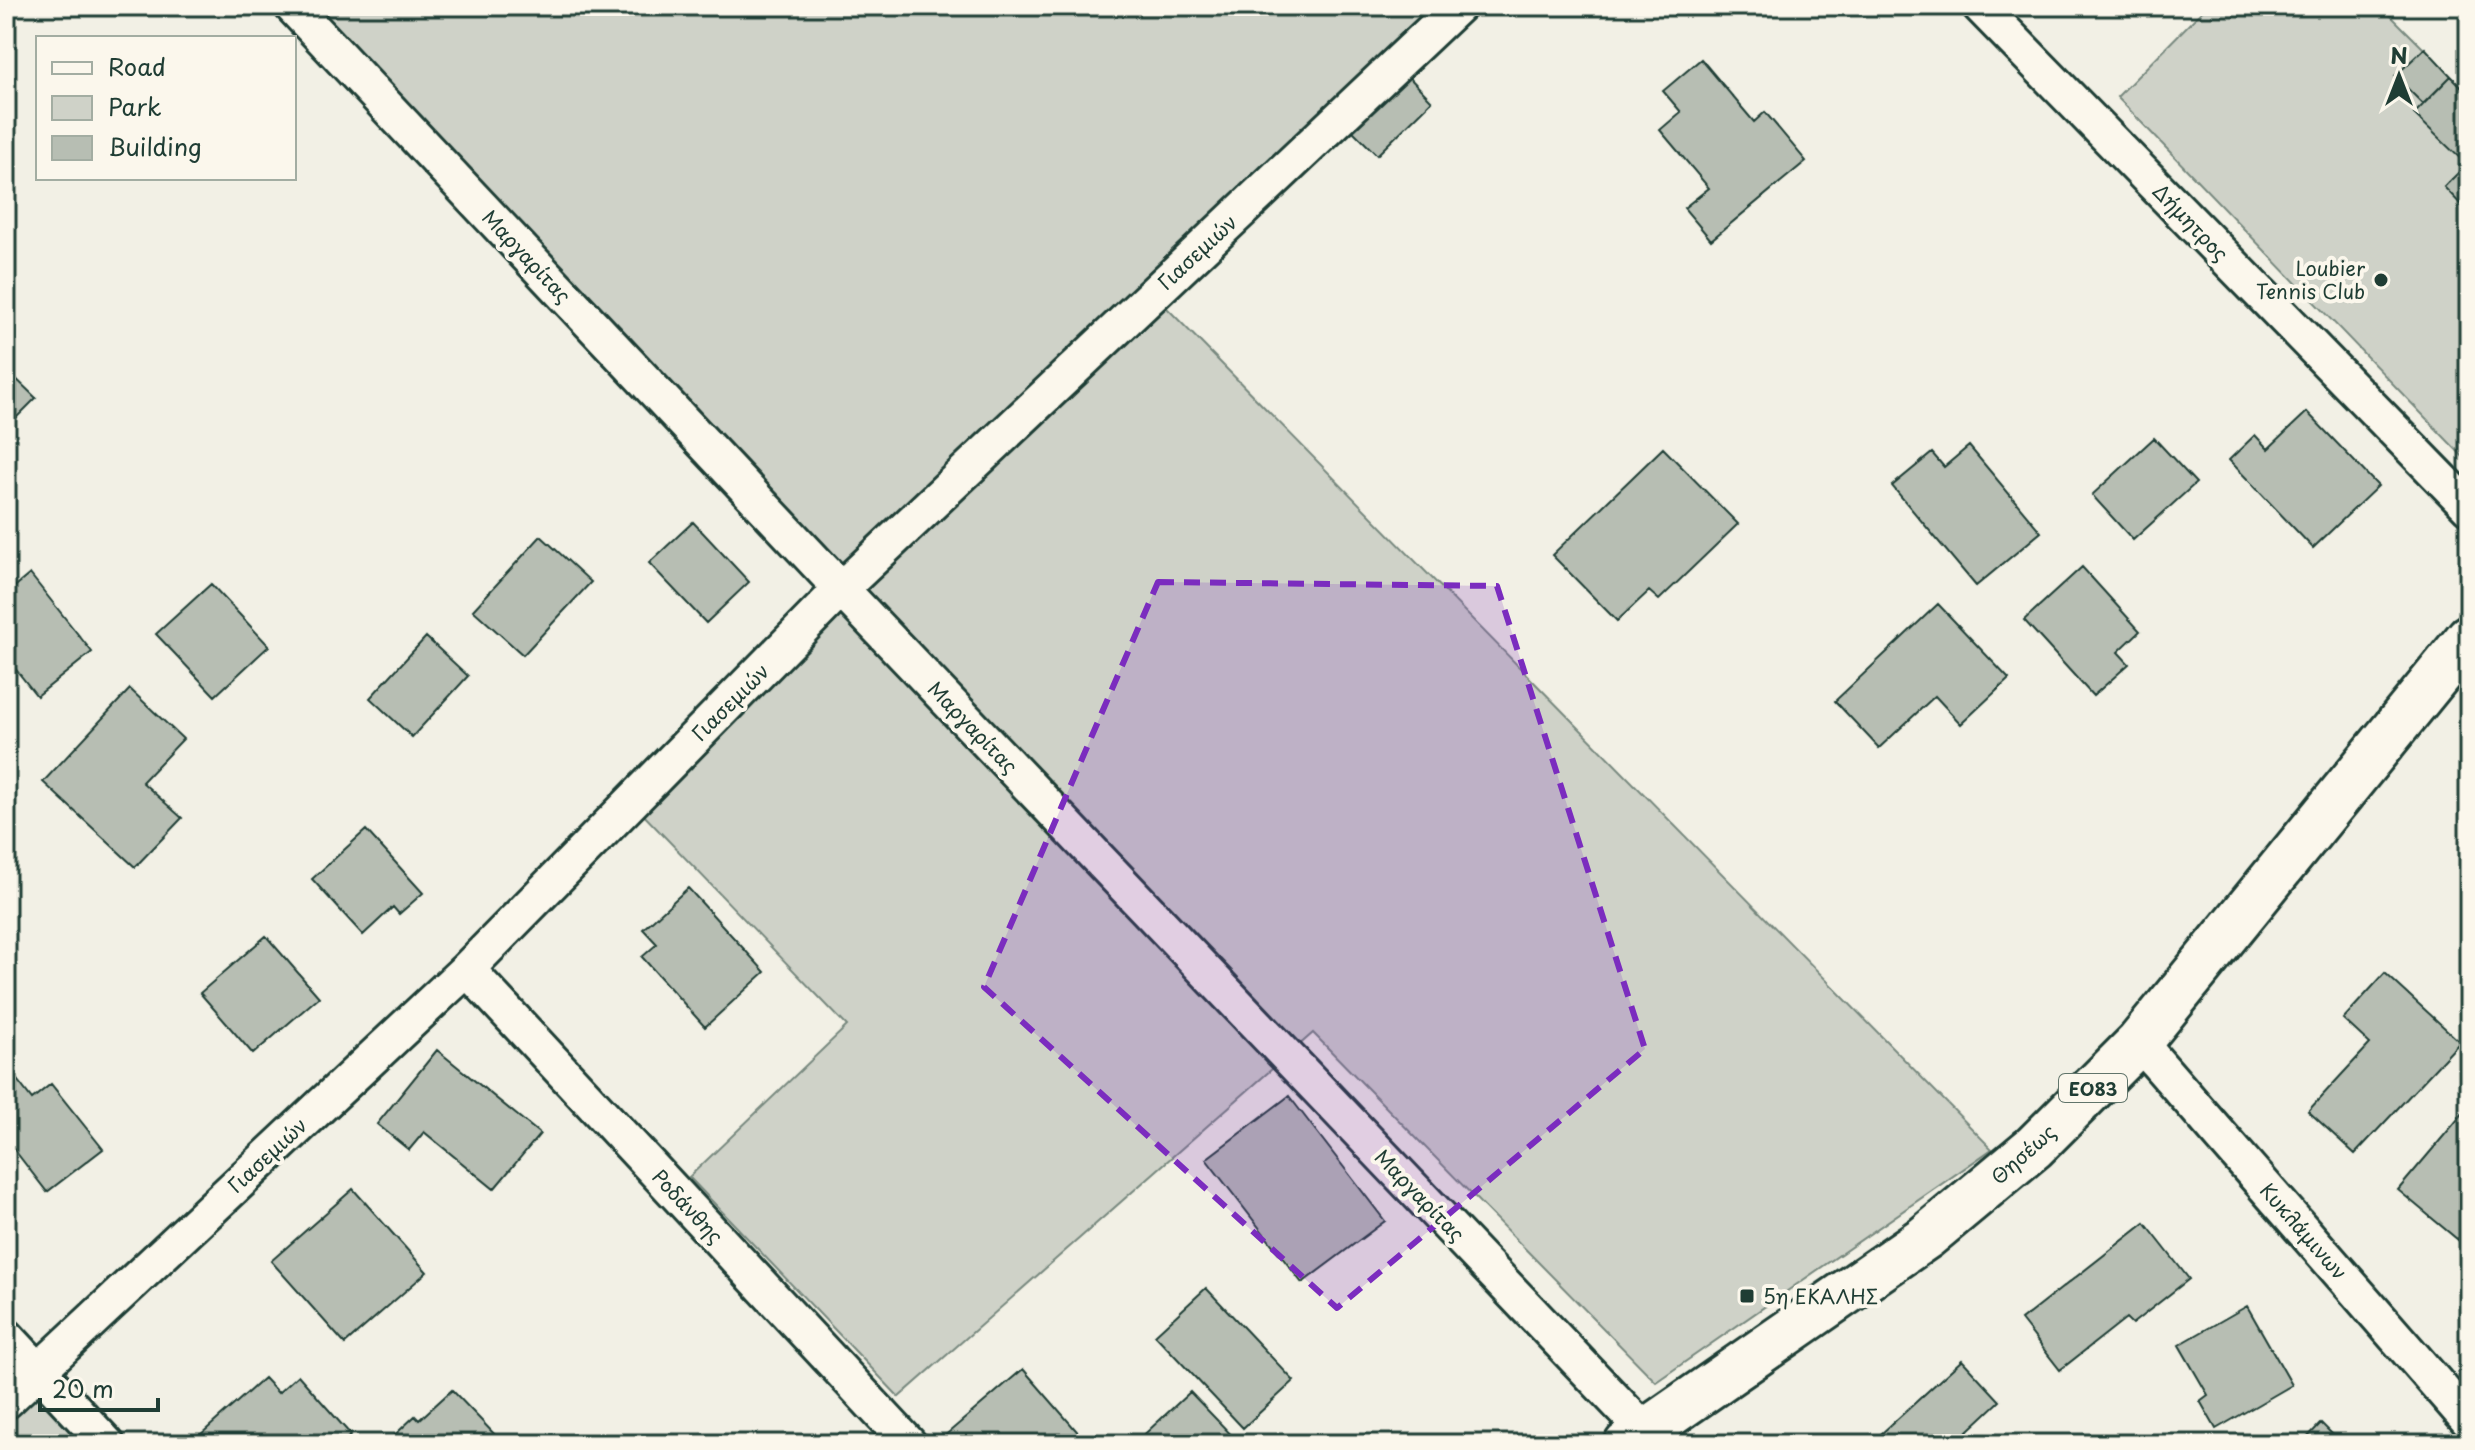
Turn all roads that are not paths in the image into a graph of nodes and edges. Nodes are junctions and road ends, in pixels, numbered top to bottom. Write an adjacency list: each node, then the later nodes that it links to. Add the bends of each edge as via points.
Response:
1 (292, 6): 5 (street, Μαργαρίτας)
2 (1458, 6): 5 (street, Γιασεμιών)
3 (1980, 6): 4 (street, Δήμητρος)
4 (2469, 507)
5 (841, 589): 7 (street, Γιασεμιών); 13 (street, Μαργαρίτας)
6 (2469, 637): 8 (main road, Θησέως / ΕΟ83)
7 (467, 969): 10 (street, Γιασεμιών); 15 (street, Ροδάνθης)
8 (2139, 1042): 12 (street, Κυκλάμινων); 13 (main road, Θησέως / ΕΟ83, via 2034,1147 1926,1237)
9 (6, 1336): 10 (street)
10 (38, 1370): 11 (street, Γιασεμιών); 14 (street)
11 (6, 1401)
12 (2469, 1421)
13 (1643, 1440)
14 (107, 1444)
15 (909, 1444)

